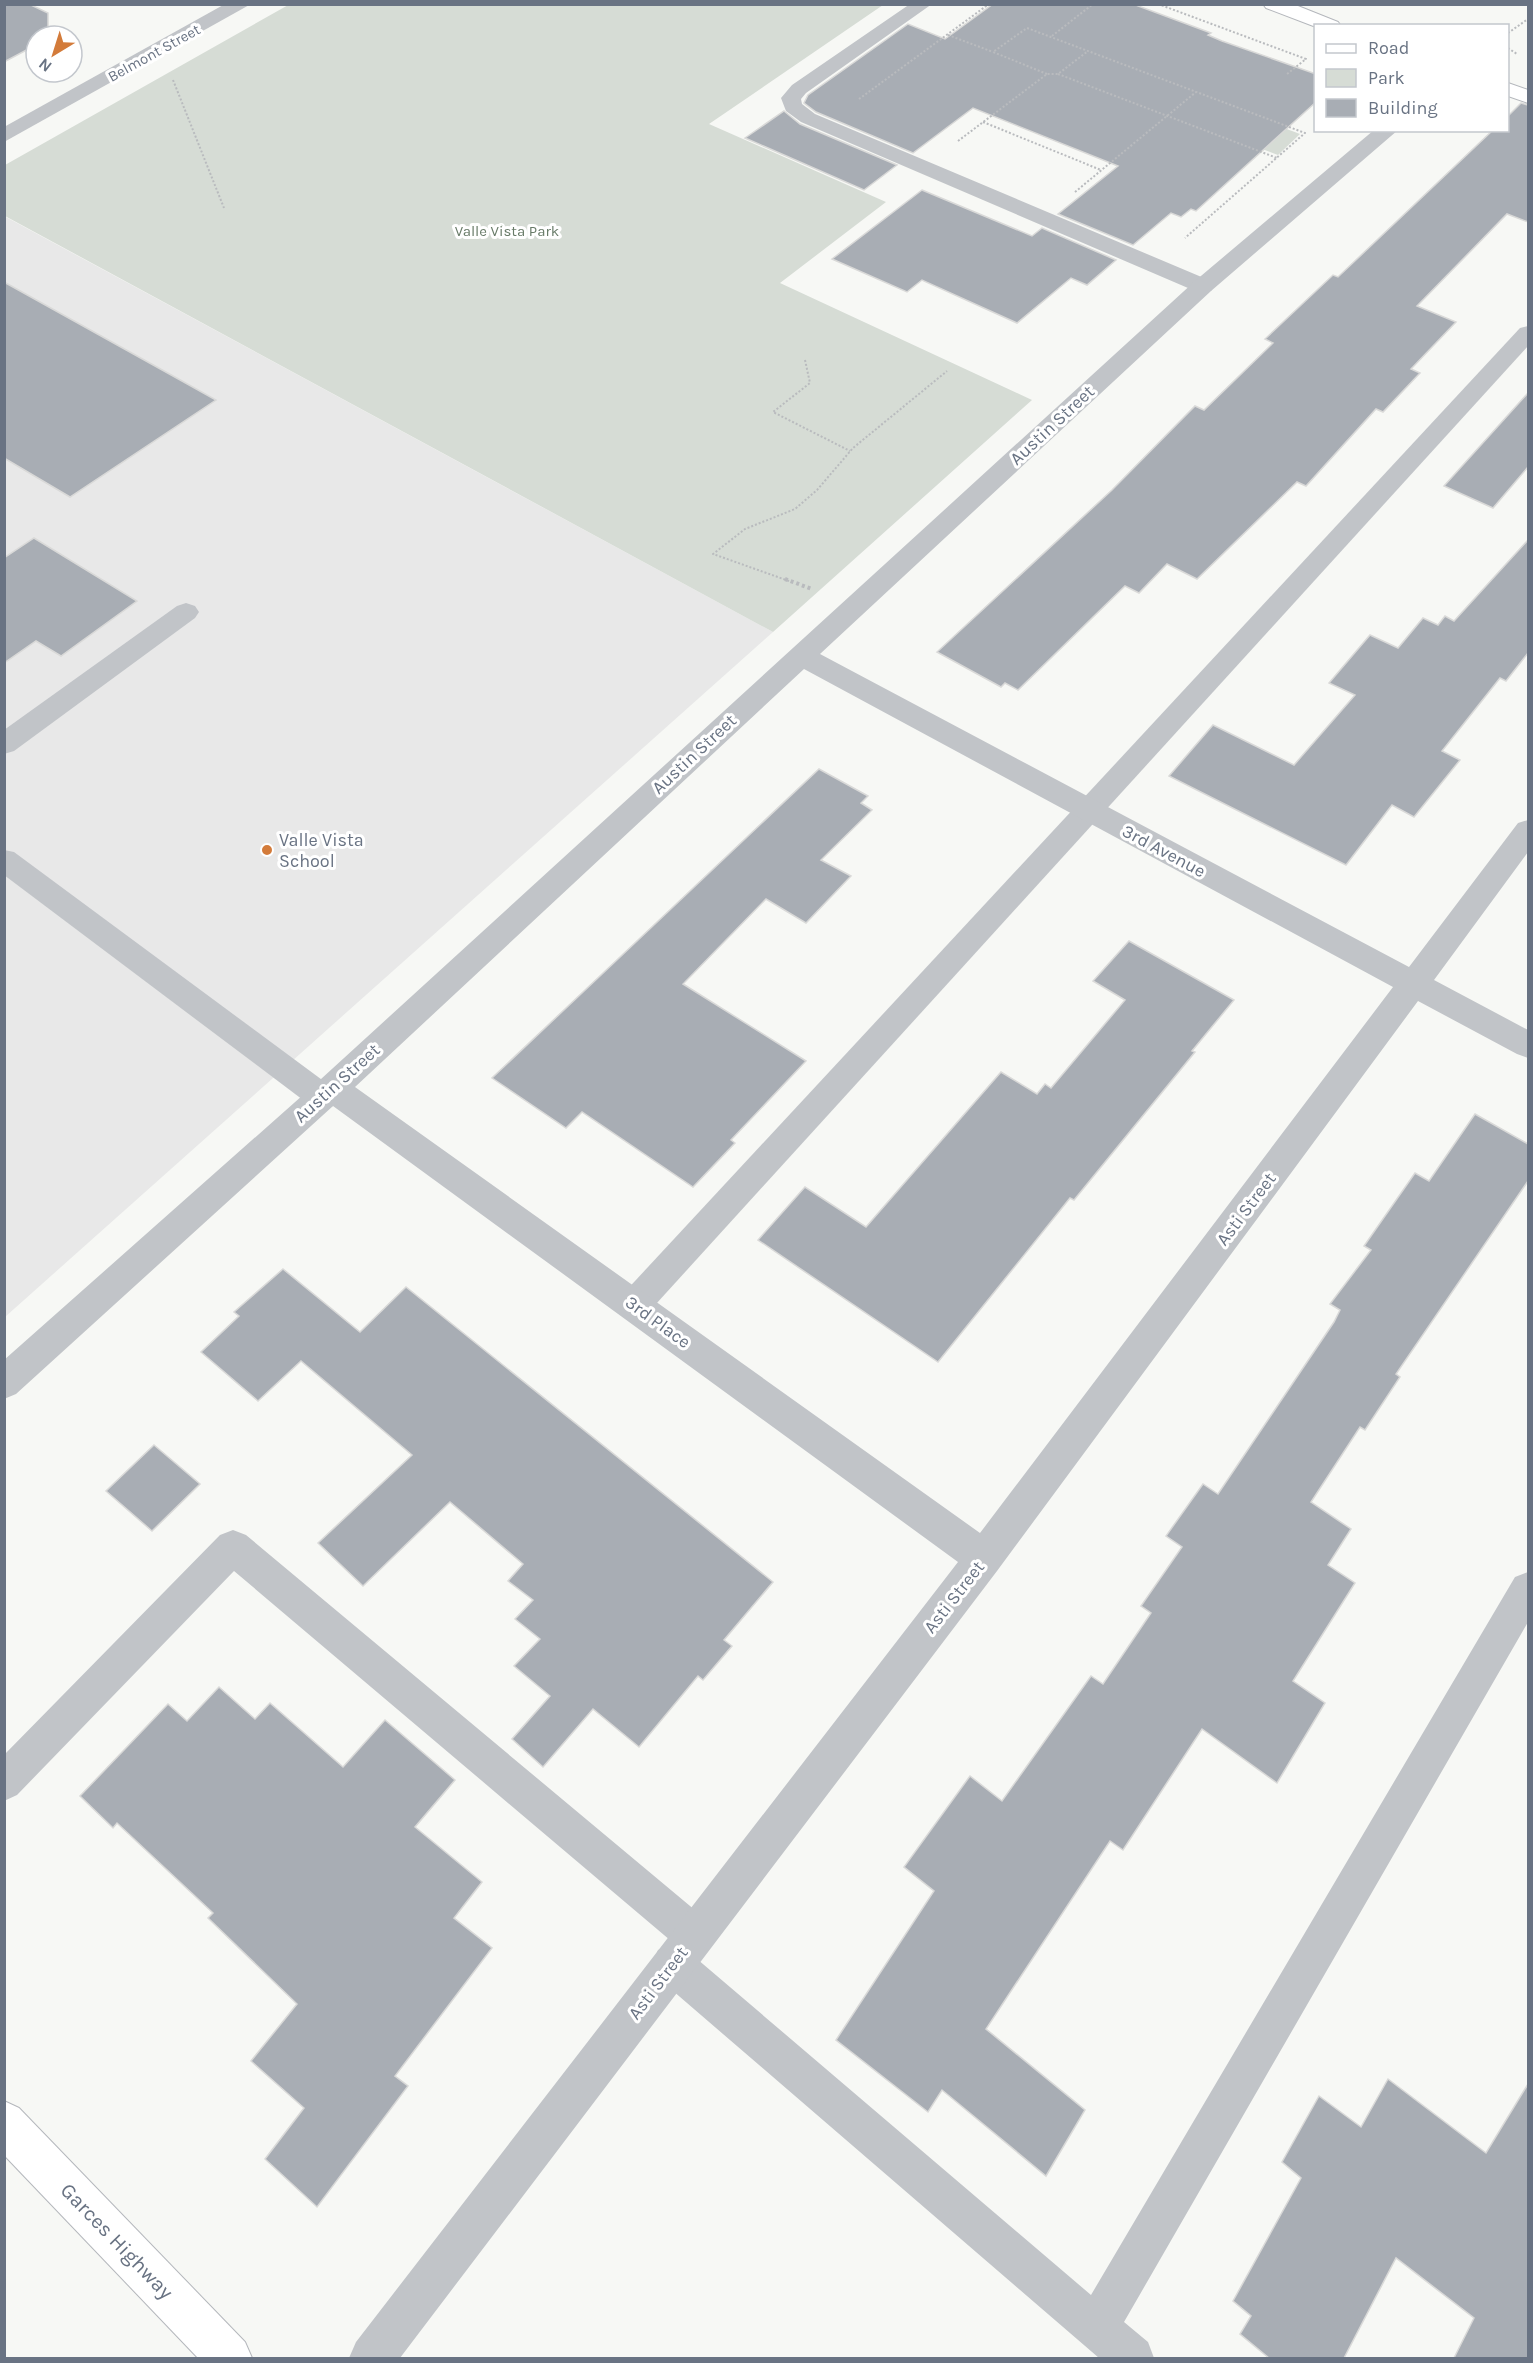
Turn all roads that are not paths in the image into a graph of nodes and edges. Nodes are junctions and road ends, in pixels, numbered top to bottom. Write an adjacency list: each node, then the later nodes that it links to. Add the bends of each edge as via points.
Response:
1 (241, 4): 8 (street, Belmont Street)
2 (923, 4): 9 (lane, via 799,89 791,98 793,107 808,118)
3 (1278, 5): 4 (main road)
4 (1326, 24)
5 (1509, 89): 6 (main road)
6 (1528, 97)
7 (1386, 132): 9 (street, Austin Street)
8 (4, 136)
9 (1203, 286): 12 (street, Austin Street)
10 (1528, 333): 14 (lane)
11 (186, 612): 13 (lane)
12 (800, 655): 14 (street, 3rd Avenue); 19 (street, Austin Street)
13 (4, 744)
14 (1089, 811): 17 (street, 3rd Avenue); 20 (lane)
15 (1528, 831): 17 (street, Asti Street)
16 (4, 860): 19 (lane)
17 (1414, 984): 18 (street, 3rd Avenue); 22 (street, Asti Street)
18 (1528, 1045)
19 (327, 1093): 20 (street, 3rd Place); 21 (street, Austin Street)
20 (634, 1305): 22 (street, 3rd Place)
21 (4, 1383)
22 (984, 1558): 25 (street, Asti Street)
23 (1528, 1589): 27 (lane)
24 (4, 1782): 25 (lane, via 233,1547)
25 (683, 1949): 27 (lane); 29 (street, Asti Street)
26 (4, 2123): 28 (main road, Garces Highway)
27 (1096, 2328): 30 (lane)
28 (229, 2358)
29 (372, 2358)
30 (1132, 2358)

